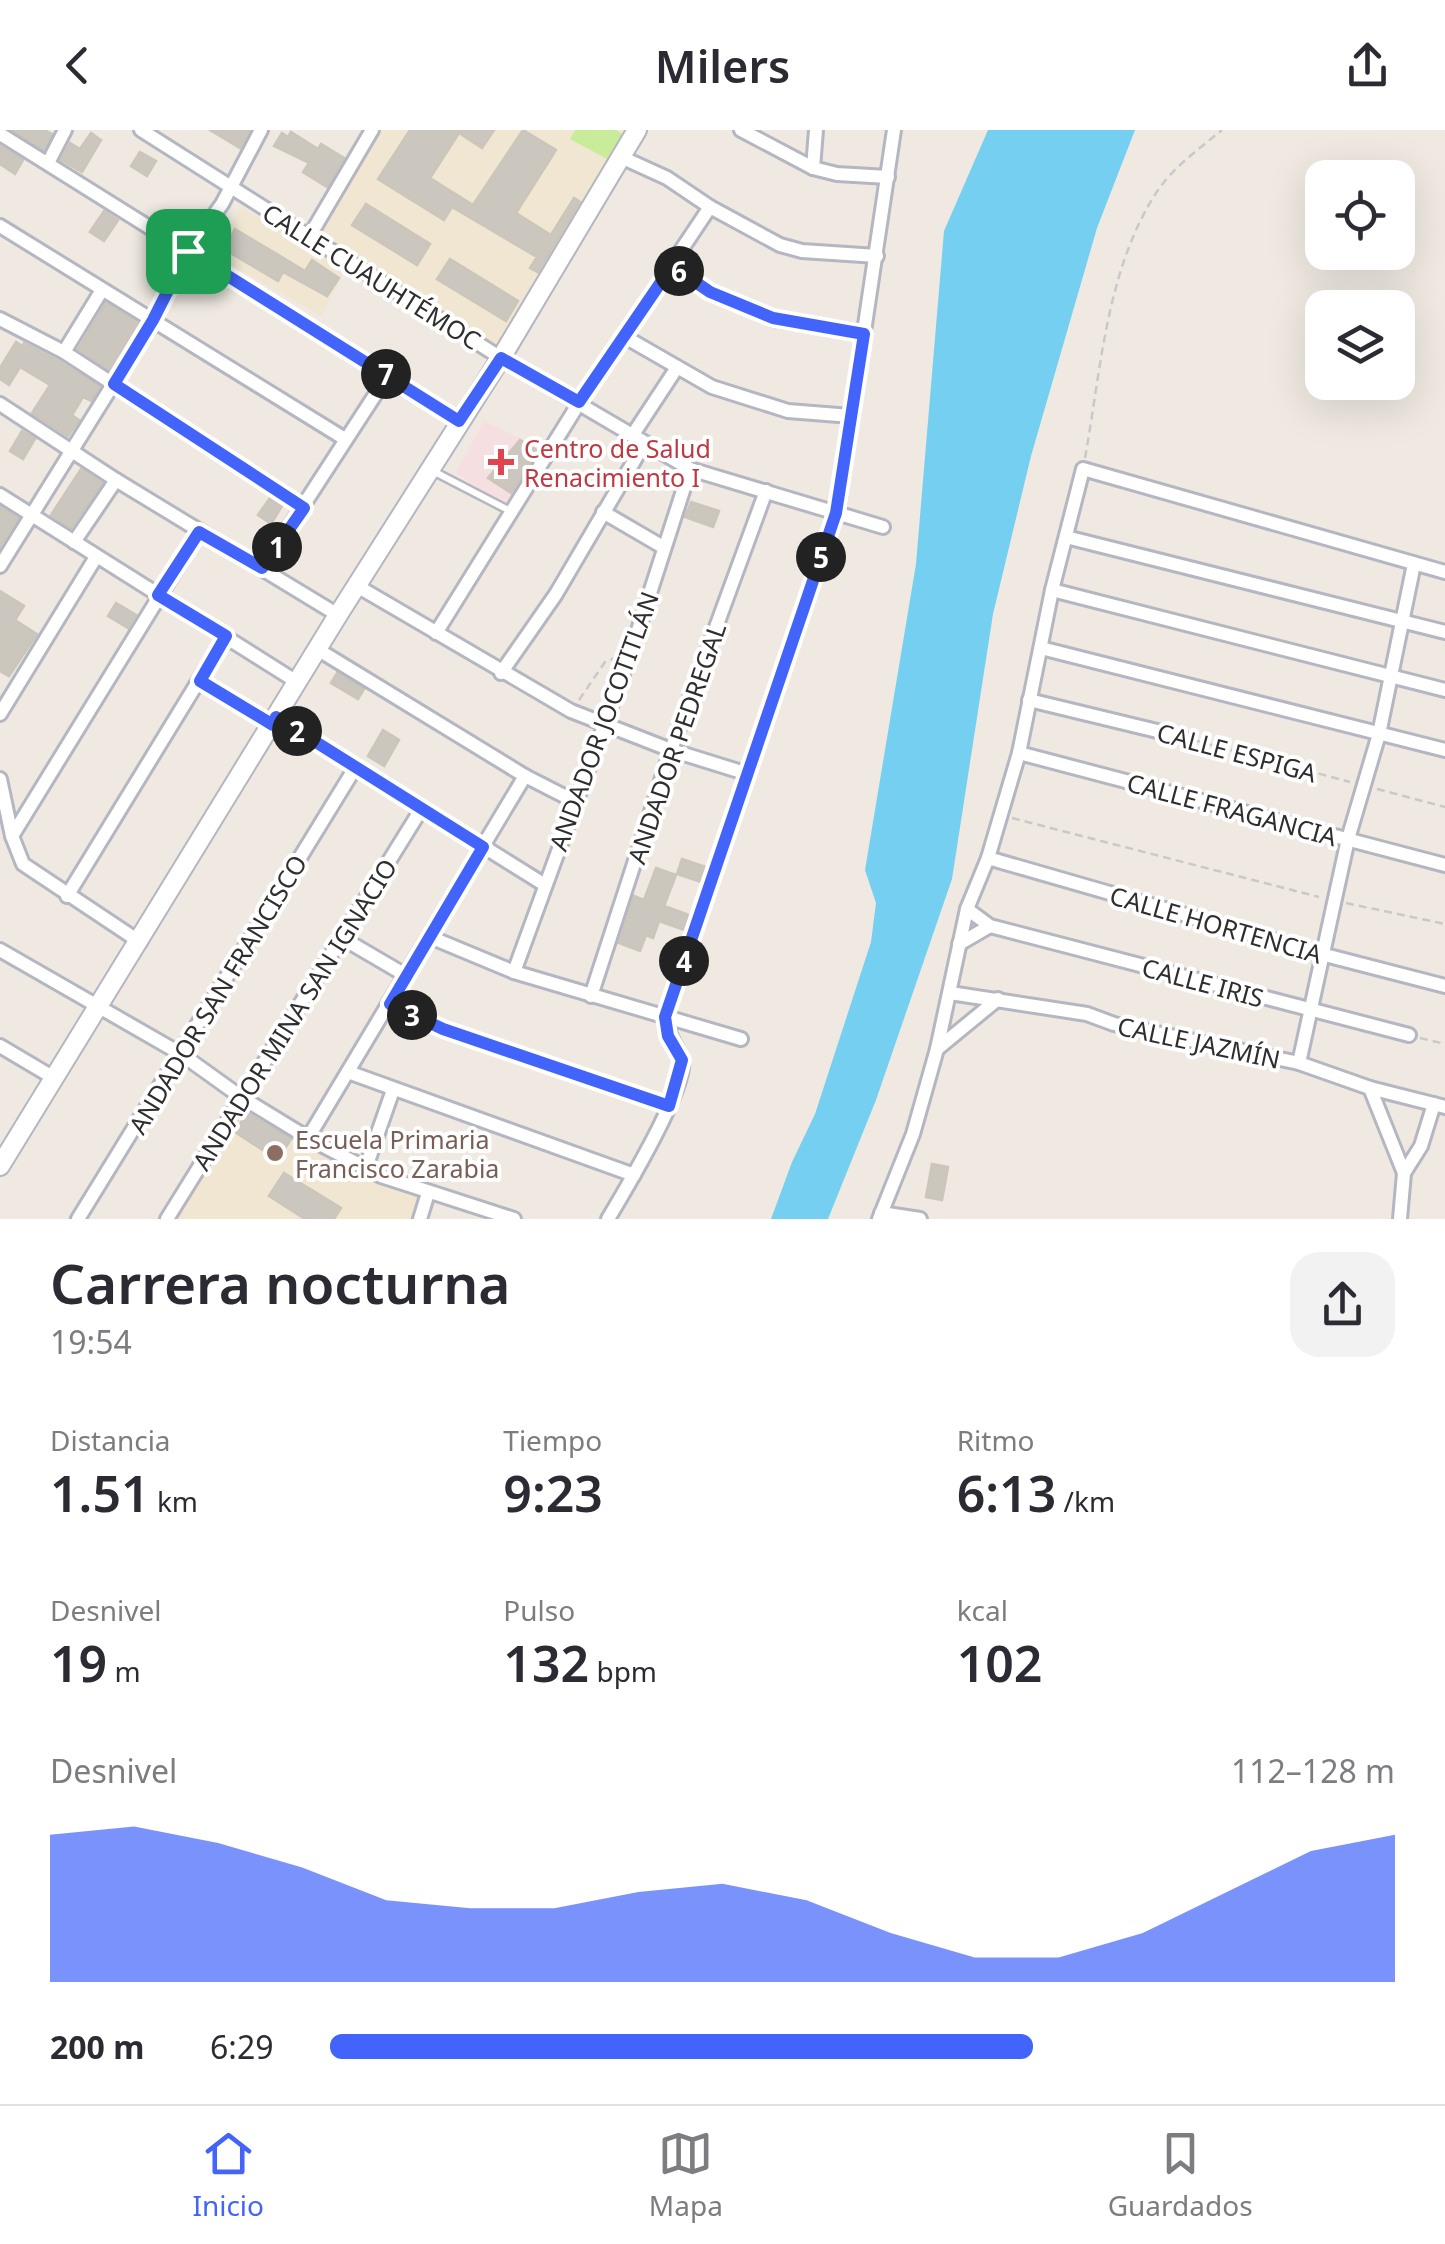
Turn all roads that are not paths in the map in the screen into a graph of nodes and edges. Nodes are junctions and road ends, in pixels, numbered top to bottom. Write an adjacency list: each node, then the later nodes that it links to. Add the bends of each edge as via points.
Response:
1 (66, 130): 11 (street)
2 (140, 130): 14 (street, CALLE CUAUHTÉMOC)
3 (261, 130): 14 (street)
4 (372, 130): 17 (street)
5 (637, 130): 10 (main road)
6 (816, 130): 12 (street)
7 (894, 130): 13 (street)
8 (747, 131): 12 (street)
9 (0, 134): 11 (street)
10 (621, 157): 15 (street); 27 (main road)
11 (48, 163): 18 (street)
12 (813, 168): 13 (street)
13 (888, 177): 19 (street)
14 (230, 186): 17 (street, CALLE CUAUHTÉMOC); 18 (street)
15 (710, 208): 19 (street, via 780,245); 20 (street)
16 (0, 226): 21 (street)
17 (309, 237): 27 (street, CALLE CUAUHTÉMOC)
18 (188, 251): 23 (street); 29 (street)
19 (878, 256): 24 (street)
20 (672, 266): 24 (street, via 710,292 773,318); 25 (street)
21 (102, 290): 23 (street); 26 (street)
22 (0, 319): 26 (street)
23 (153, 320): 30 (street); 35 (street)
24 (864, 334): 33 (street)
25 (625, 336): 28 (street); 31 (street)
26 (64, 352): 30 (street)
27 (501, 358): 31 (street, CALLE CUAUHTÉMOC); 34 (main road)
28 (676, 369): 33 (street, via 788,411); 36 (street)
29 (388, 375): 34 (street); 35 (street)
30 (114, 384): 37 (street); 43 (street)
31 (579, 402): 36 (street, CALLE CUAUHTÉMOC); 44 (street)
32 (0, 404): 37 (street)
33 (851, 416): 46 (street)
34 (459, 421): 38 (main road)
35 (345, 439): 43 (street)
36 (638, 440): 39 (street, CALLE CUAUHTÉMOC); 45 (street)
37 (72, 449): 40 (street); 47 (street)
38 (430, 469): 44 (lane); 58 (main road)
39 (690, 469): 41 (street, CALLE CUAUHTÉMOC); 52 (street, ANDADOR JOCOTITLÁN)
40 (116, 480): 49 (street); 51 (street)
41 (766, 491): 46 (street, CALLE CUAUHTÉMOC); 79 (street, ANDADOR PEDREGAL)
42 (0, 495): 47 (street)
43 (304, 508): 56 (street)
44 (512, 512): 64 (street)
45 (603, 512): 52 (street); 68 (street)
46 (836, 513): 48 (street, CALLE CUAUHTÉMOC); 83 (street)
47 (32, 516): 51 (street); 55 (street)
48 (883, 527)
49 (199, 532): 56 (street); 60 (street)
50 (1066, 537): 54 (street, via 1083,469); 59 (street); 62 (street)
51 (74, 542): 53 (street)
52 (663, 547): 76 (street, ANDADOR JOCOTITLÁN)
53 (96, 557): 60 (street); 74 (street)
54 (1414, 564): 57 (street); 62 (street)
55 (0, 566)
56 (262, 568): 61 (street)
57 (1445, 572)
58 (357, 586): 61 (main road); 64 (street)
59 (1052, 590): 66 (street); 69 (street)
60 (158, 595): 65 (street); 88 (street)
61 (338, 616): 67 (main road)
62 (1402, 621): 63 (street); 69 (street)
63 (1445, 632)
64 (436, 633): 68 (street)
65 (226, 636): 70 (street); 71 (street)
66 (1041, 648): 73 (street); 77 (street)
67 (317, 649): 71 (main road); 84 (street)
68 (502, 673): 76 (street)
69 (1390, 676): 72 (street); 77 (street)
70 (200, 681): 75 (street); 94 (street)
71 (297, 682): 75 (main road)
72 (1445, 690)
73 (1029, 700): 78 (street, CALLE ESPIGA); 81 (street)
74 (0, 714)
75 (274, 721): 82 (street); 99 (main road)
76 (603, 724): 79 (street); 86 (street, ANDADOR JOCOTITLÁN)
77 (1379, 734): 80 (street); 89 (street)
78 (1182, 737)
79 (671, 750): 83 (street); 107 (street, ANDADOR PEDREGAL)
80 (1445, 750)
81 (1020, 753): 89 (street, CALLE FRAGANCIA); 91 (street)
82 (354, 768): 87 (street); 117 (street, ANDADOR SAN FRANCISCO)
83 (748, 774): 112 (street)
84 (524, 776): 86 (street); 90 (street)
85 (0, 779): 88 (street)
86 (574, 802): 93 (street, ANDADOR JOCOTITLÁN)
87 (422, 808): 90 (street); 98 (street, ANDADOR MINA SAN IGNACIO)
88 (6, 838): 94 (street, via 23,864)
89 (1348, 839): 92 (street, CALLE FRAGANCIA); 102 (street)
90 (483, 847): 93 (street); 97 (street)
91 (988, 858): 95 (street); 102 (street, CALLE HORTENCIA)
92 (1445, 864)
93 (545, 884): 103 (street, ANDADOR JOCOTITLÁN)
94 (67, 896): 99 (street)
95 (967, 909): 96 (street, CALLE IRIS); 100 (street)
96 (990, 926): 100 (street); 111 (street, CALLE IRIS)
97 (430, 937): 103 (street); 104 (street)
98 (342, 938): 104 (street); 123 (street, ANDADOR MINA SAN IGNACIO)
99 (140, 942): 110 (main road)
100 (959, 944): 106 (street)
101 (0, 950): 110 (street)
102 (1324, 955): 105 (street, CALLE HORTENCIA); 111 (street)
103 (514, 972): 107 (street)
104 (407, 976): 109 (street)
105 (1445, 986)
106 (950, 993): 108 (street, CALLE JAZMÍN); 116 (street)
107 (591, 996): 112 (street)
108 (998, 999): 116 (street); 118 (street, CALLE JAZMÍN)
109 (390, 1004): 119 (street); 125 (street, via 443,1029)
110 (98, 1008): 117 (street); 120 (main road)
111 (1312, 1011): 113 (street, CALLE IRIS); 118 (street)
112 (665, 1017): 114 (street); 125 (street, via 682,1060)
113 (1409, 1035)
114 (741, 1039)
115 (0, 1046): 120 (street)
116 (937, 1049): 132 (street)
117 (181, 1054): 123 (street); 133 (street, ANDADOR SAN FRANCISCO)
118 (1299, 1064): 121 (street, CALLE JAZMÍN)
119 (348, 1072): 122 (street); 126 (street)
120 (54, 1078): 127 (main road)
121 (1370, 1088): 124 (street, CALLE JAZMÍN); 130 (street)
122 (392, 1090): 128 (street); 129 (street)
123 (240, 1097): 126 (street); 134 (street, ANDADOR MINA SAN IGNACIO)
124 (1439, 1105): 130 (street)
125 (669, 1106): 129 (street)
126 (308, 1138): 128 (street)
127 (0, 1166)
128 (366, 1166): 131 (street)
129 (634, 1174): 137 (street)
130 (1404, 1174): 139 (street)
131 (428, 1192): 135 (street); 136 (street)
132 (880, 1216): 138 (street)
133 (78, 1219)
134 (167, 1219)
135 (420, 1219)
136 (514, 1219)
137 (608, 1219)
138 (920, 1219)
139 (1400, 1219)

